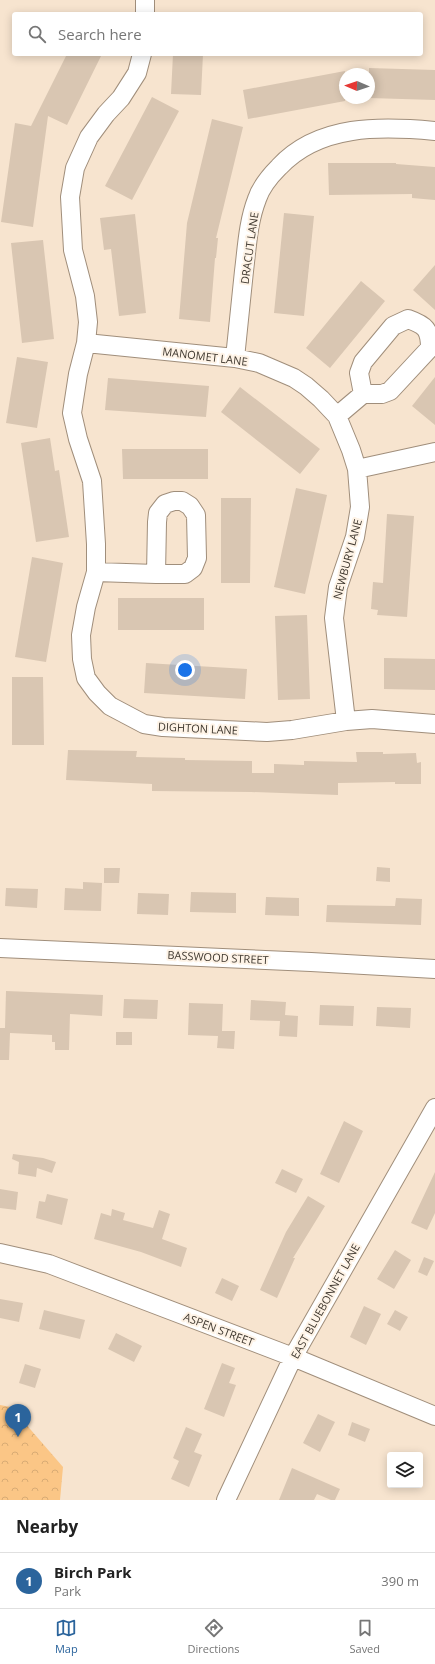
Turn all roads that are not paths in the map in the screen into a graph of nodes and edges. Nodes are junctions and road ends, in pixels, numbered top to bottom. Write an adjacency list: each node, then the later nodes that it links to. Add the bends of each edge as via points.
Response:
1 (145, 0): 2 (street)
2 (145, 12)
3 (141, 56): 5 (street, DIGHTON LANE, via 136,73 121,98 89,137 75,168 70,197 71,224 73,250 85,296 88,322)
4 (435, 131): 6 (street, DRACUT LANE, via 386,129 338,133 306,144 272,174 257,198 251,219)
5 (86, 343): 6 (street, MANOMET LANE); 11 (street, DIGHTON LANE, via 72,413 92,481)
6 (235, 358): 8 (street, MANOMET LANE, via 260,363 294,378 321,399)
7 (363, 394): 8 (street)
8 (337, 416): 10 (street, MANOMET LANE)
9 (435, 452): 10 (street)
10 (357, 469): 13 (street, NEWBURY LANE, via 360,507 358,522 338,586 334,618)
11 (96, 572): 12 (street); 13 (street, DIGHTON LANE, via 82,628 82,659 86,678 110,706 144,724 163,727 267,732)
12 (156, 574)
13 (346, 721): 14 (street, DIGHTON LANE, via 372,719)
14 (435, 724)
15 (0, 948): 16 (street, BASSWOOD STREET)
16 (435, 969)
17 (435, 1108): 19 (street, EAST BLUEBONNET LANE)
18 (0, 1253): 19 (street, ASPEN STREET, via 50,1264)
19 (293, 1357): 20 (street, ASPEN STREET); 21 (street, EAST BLUEBONNET LANE)
20 (435, 1416)
21 (226, 1500)

